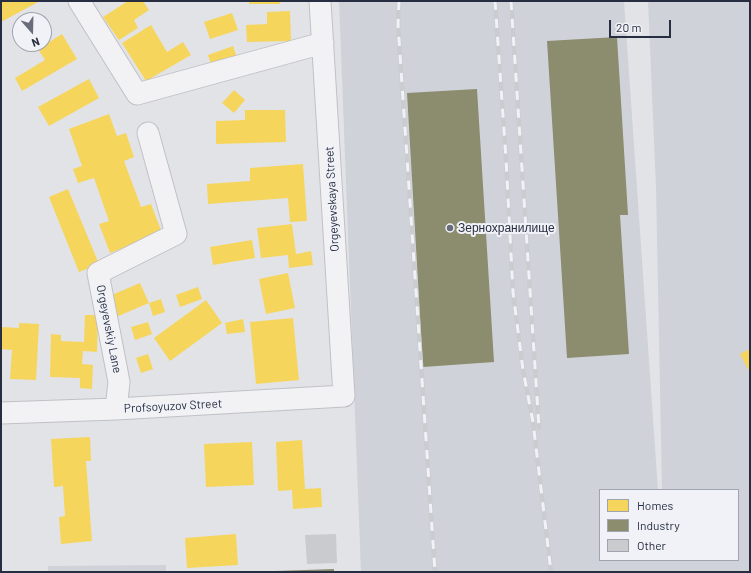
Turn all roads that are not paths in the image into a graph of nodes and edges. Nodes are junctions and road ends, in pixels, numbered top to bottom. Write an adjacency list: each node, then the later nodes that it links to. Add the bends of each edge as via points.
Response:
1 (79, 1): 3 (street, via 137,94)
2 (320, 1): 3 (street, Orgeyevskaya Street)
3 (323, 43): 5 (street, Orgeyevskaya Street)
4 (148, 133): 6 (street, Orgeyevskiy Lane, via 176,234 98,273 119,382)
5 (344, 396): 6 (street, Profsoyuzov Street)
6 (116, 409): 7 (street, Profsoyuzov Street)
7 (1, 413)

